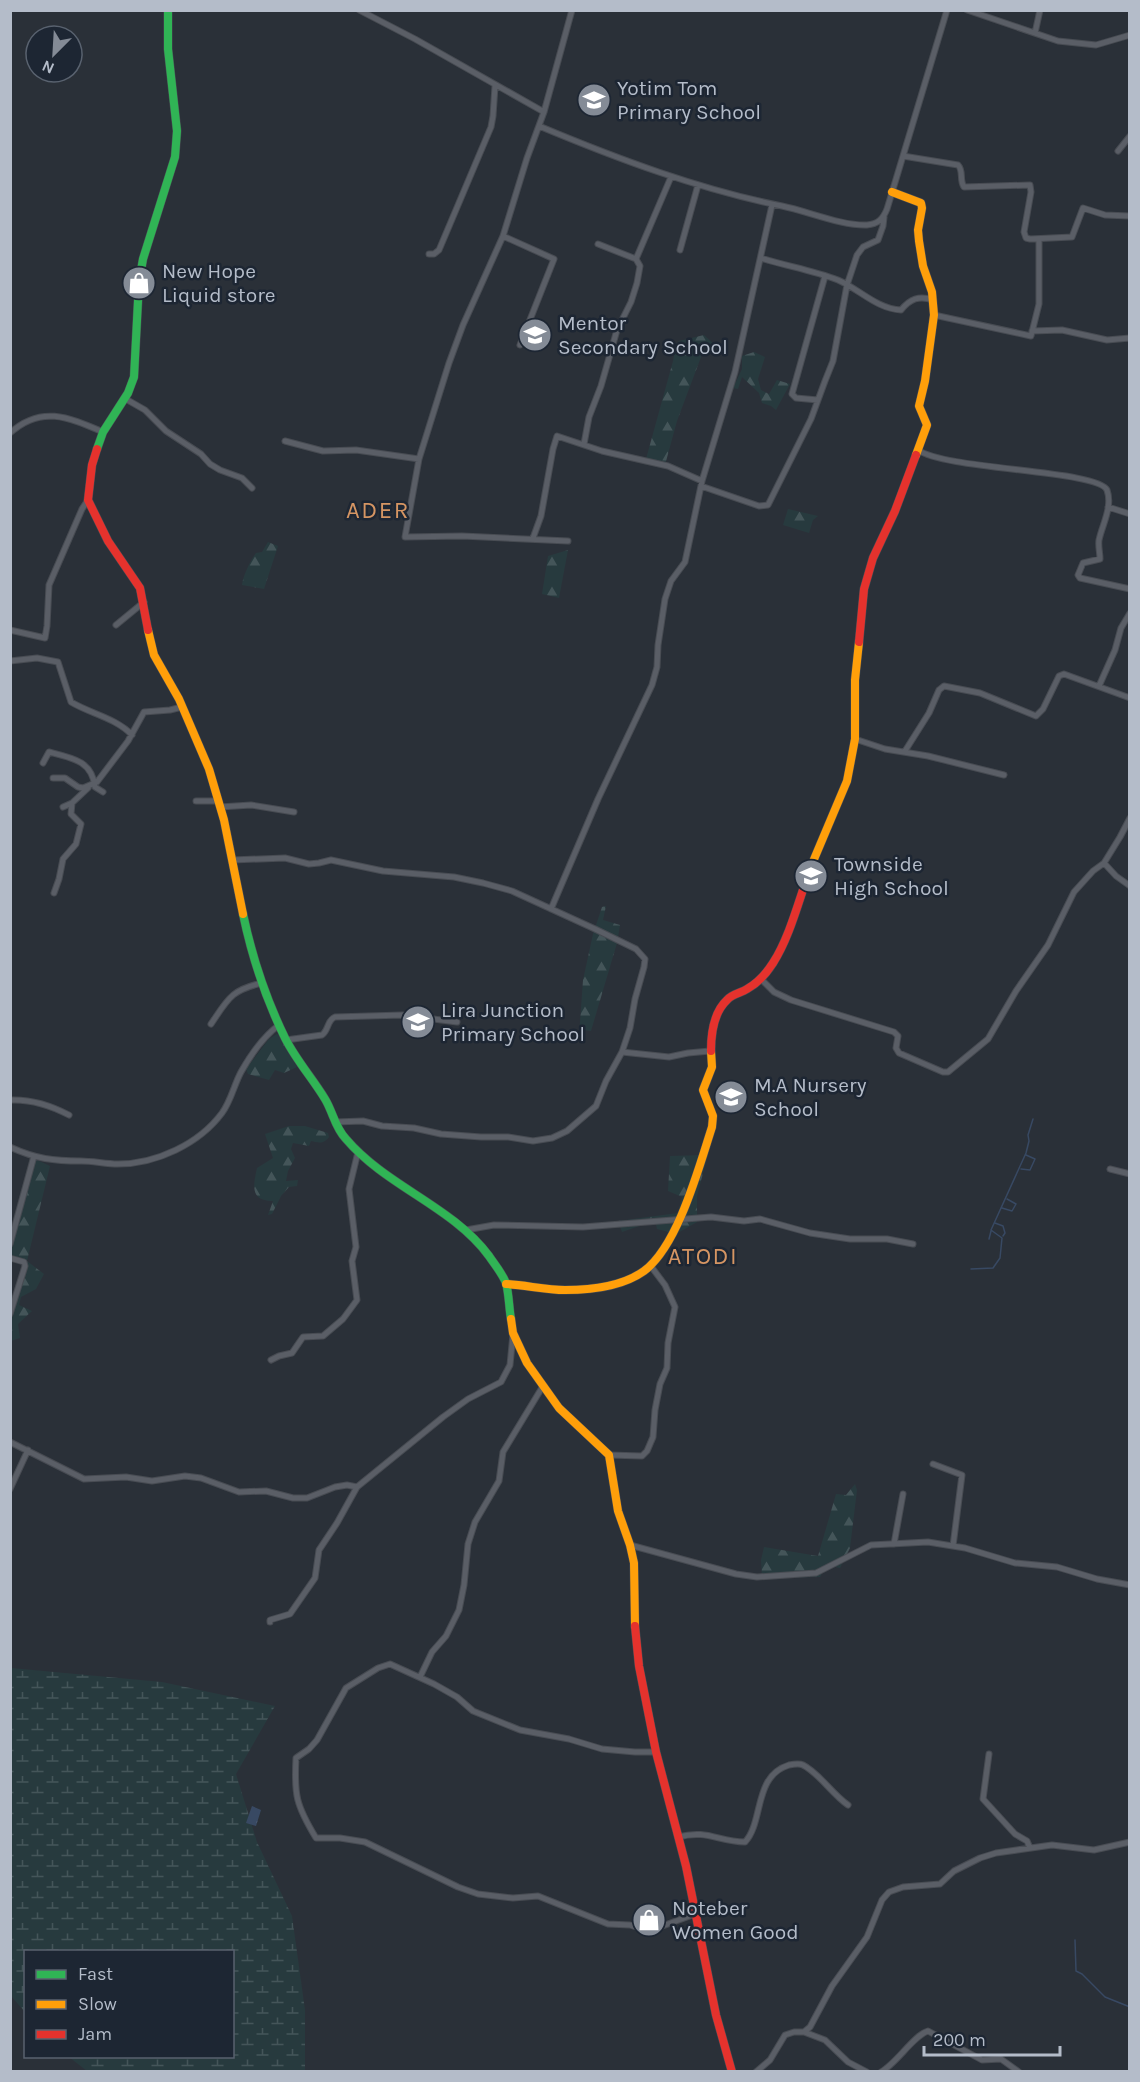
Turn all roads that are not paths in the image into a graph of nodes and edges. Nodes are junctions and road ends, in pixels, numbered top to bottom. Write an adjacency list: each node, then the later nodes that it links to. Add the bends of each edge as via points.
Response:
1 (168, 10): 35 (street, via 177,145 143,259 136,363)
2 (359, 10): 9 (street)
3 (572, 10): 10 (street)
4 (947, 10): 14 (street)
5 (967, 10): 7 (street)
6 (1040, 10): 7 (street)
7 (1035, 33): 8 (street, via 1089,45)
8 (1130, 35)
9 (495, 86): 10 (street); 25 (street, via 490,127 440,250)
10 (544, 112): 11 (street)
11 (539, 126): 15 (street); 21 (street)
12 (1130, 136): 13 (street)
13 (1118, 152)
14 (903, 156): 17 (street); 22 (street, via 959,165 964,187 1030,185 1024,234 1026,238)
15 (671, 177): 16 (street); 27 (street)
16 (698, 185): 18 (street); 24 (street)
17 (892, 192): 19 (street); 30 (street, via 921,203 919,241)
18 (772, 205): 19 (street, via 857,225 875,224); 26 (street)
19 (884, 215): 29 (street, via 880,237 860,250)
20 (1130, 216): 22 (street, via 1105,215 1083,208 1072,237)
21 (503, 236): 34 (street, via 554,259); 42 (street, via 458,338)
22 (1040, 239): 32 (street, via 1039,304)
23 (598, 244): 27 (street)
24 (680, 250)
25 (429, 254)
26 (761, 258): 28 (street); 43 (street, via 735,372)
27 (636, 259): 40 (street, via 640,266 637,283 617,330)
28 (825, 276): 29 (street); 36 (street, via 792,395)
29 (847, 285): 30 (street, via 900,310 915,298); 36 (street, via 832,361)
30 (933, 300): 31 (street)
31 (934, 315): 32 (street, via 1031,336); 41 (street, via 919,406 927,425)
32 (1032, 331): 33 (street, via 1062,330 1107,340)
33 (1130, 338)
34 (520, 345)
35 (124, 398): 37 (street); 44 (street, via 145,410 210,464 242,477)
36 (818, 400): 43 (street, via 768,505 759,506)
37 (103, 432): 38 (street, via 50,415 31,419); 45 (street, via 92,465)
38 (10, 433)
39 (285, 441): 42 (street, via 323,451 357,450)
40 (584, 444): 43 (street, via 668,466); 48 (street, via 556,436)
41 (918, 450): 46 (street, via 960,462 1079,478 1101,485 1107,492); 60 (street, via 864,589 855,680)
42 (419, 459): 48 (street, via 405,537)
43 (702, 484): 78 (street, via 685,562 671,581 665,598 652,685)
44 (252, 488)
45 (88, 500): 51 (street, via 108,541 140,588); 54 (street, via 49,585 45,638)
46 (1108, 507): 47 (street); 50 (street, via 1099,539 1100,559 1083,563 1078,575 1083,580)
47 (1130, 514)
48 (533, 538): 49 (street)
49 (568, 541)
50 (1130, 589)
51 (144, 602): 53 (street); 58 (street, via 154,655)
52 (1130, 613): 56 (street)
53 (116, 625)
54 (10, 630)
55 (10, 661): 59 (street, via 37,658 58,662 71,702 118,723)
56 (1099, 686): 57 (street); 61 (street, via 1061,675 1036,716 980,693 944,686)
57 (1130, 698)
58 (182, 707): 59 (street, via 144,712); 70 (street, via 210,769)
59 (132, 735): 65 (street)
60 (855, 739): 61 (street); 79 (street, via 845,786 782,945)
61 (906, 751): 63 (street)
62 (43, 763): 65 (street, via 49,752 88,765)
63 (1005, 775)
64 (53, 777): 66 (street)
65 (95, 785): 66 (street); 67 (street)
66 (88, 788): 69 (street)
67 (103, 792)
68 (196, 801): 70 (street)
69 (72, 803): 71 (street); 77 (street, via 71,814 81,824 80,833 63,859)
70 (219, 804): 72 (street); 74 (street)
71 (63, 807)
72 (294, 813)
73 (1130, 818): 75 (street)
74 (232, 860): 78 (street, via 285,858 309,864 331,860 383,871 454,877 504,889); 80 (street)
75 (1104, 863): 76 (street); 79 (street, via 1078,886 1048,945 988,1039 948,1072 899,1053 894,1032 791,1000 774,992)
76 (1130, 886)
77 (54, 893)
78 (551, 909): 86 (street, via 643,956 644,967)
79 (761, 978): 85 (street, via 722,1003)
80 (262, 983): 82 (street, via 227,999); 83 (street)
81 (457, 1022): 84 (street, via 402,1015 335,1017 322,1035)
82 (211, 1024)
83 (279, 1025): 84 (street); 92 (street, via 242,1071 222,1113 195,1139 151,1161 135,1163 64,1162)
84 (286, 1040): 89 (street, via 316,1084)
85 (710, 1051): 86 (street, via 669,1057); 95 (street, via 712,1067 702,1090 713,1118)
86 (622, 1052): 89 (street, via 596,1106 574,1127 552,1138 532,1141 441,1134 363,1121)
87 (10, 1100): 88 (street, via 49,1105)
88 (69, 1115)
89 (335, 1122): 91 (street)
90 (10, 1147): 92 (street)
91 (358, 1152): 96 (street, via 396,1184); 104 (street, via 349,1190 357,1300 323,1336 304,1336 292,1353)
92 (34, 1156): 97 (street)
93 (1110, 1169): 94 (street)
94 (1130, 1174)
95 (680, 1219): 96 (street, via 583,1227 494,1225); 98 (street, via 760,1219 810,1233); 100 (street)
96 (466, 1230): 101 (street, via 485,1250)
97 (10, 1244)
98 (913, 1244)
99 (10, 1258): 102 (street, via 24,1262 25,1266)
100 (650, 1265): 101 (street, via 629,1280 586,1288 556,1290); 108 (street, via 675,1307 653,1437 642,1456)
101 (506, 1284): 103 (street)
102 (10, 1314)
103 (513, 1332): 105 (street); 110 (street, via 510,1363 500,1383 443,1417)
104 (271, 1360)
105 (543, 1386): 108 (street, via 559,1408); 118 (street, via 503,1452 499,1481 475,1522 468,1544 459,1610)
106 (10, 1442): 107 (street)
107 (28, 1450): 110 (street, via 84,1479 126,1477 152,1481 185,1476 239,1492 266,1491 293,1498 308,1498 334,1487); 111 (street)
108 (609, 1455): 114 (street, via 618,1511)
109 (933, 1464): 115 (street, via 962,1475)
110 (357, 1487): 117 (street, via 319,1550 315,1578 290,1614)
111 (10, 1489)
112 (903, 1494): 113 (street)
113 (894, 1544): 114 (street, via 871,1545 816,1573 757,1576 736,1574); 115 (street, via 928,1542)
114 (630, 1545): 119 (street, via 638,1660)
115 (953, 1546): 116 (street, via 1015,1563 1058,1567)
116 (1130, 1585)
117 (270, 1622)
118 (420, 1677): 119 (street, via 457,1697 473,1711 520,1730 602,1749); 125 (street, via 390,1664 346,1688 317,1740 296,1758 296,1798 316,1838 365,1842 478,1894 538,1896 608,1924 652,1930)
119 (656, 1752): 122 (street)
120 (989, 1754): 124 (street, via 983,1799)
121 (848, 1805): 122 (street, via 803,1765 792,1765 772,1777 746,1842 708,1834)
122 (678, 1837): 125 (street)
123 (1130, 1842): 124 (street, via 1091,1850 1062,1845)
124 (1030, 1848): 126 (street, via 980,1858 952,1872 940,1884 889,1892 867,1937)
125 (695, 1914): 127 (street)
126 (804, 2032): 128 (street, via 785,2035 770,2060); 129 (street, via 825,2040 848,2062)
127 (732, 2072)
128 (756, 2072)
129 (867, 2072)
130 (881, 2072): 131 (street, via 921,2034 930,2031 982,2060 999,2059)
131 (1019, 2072)

